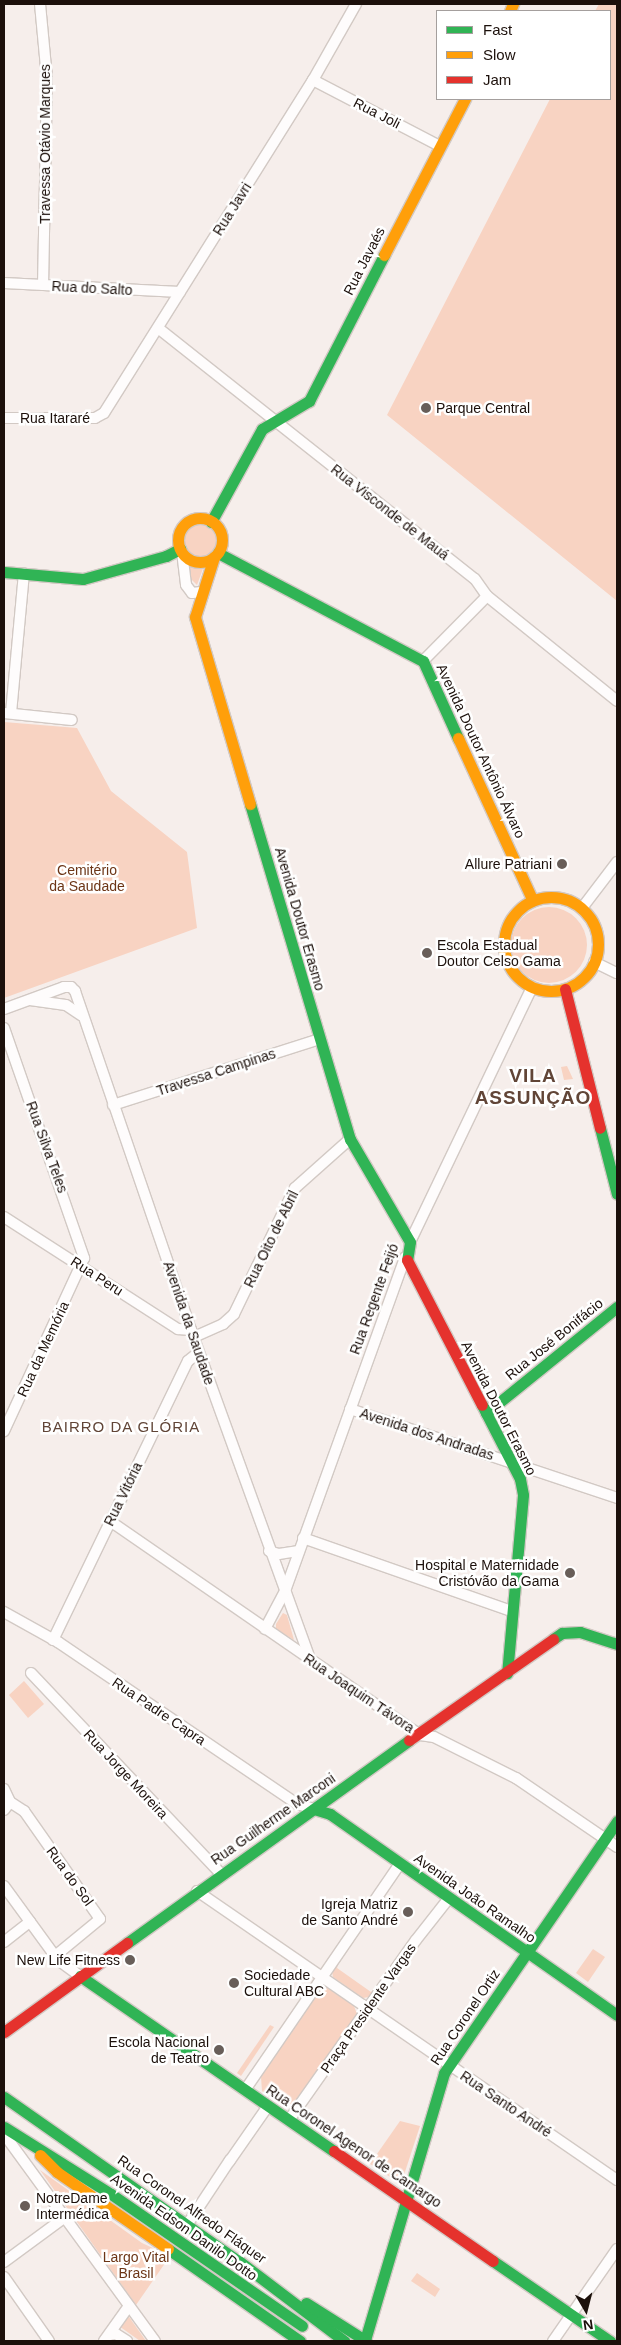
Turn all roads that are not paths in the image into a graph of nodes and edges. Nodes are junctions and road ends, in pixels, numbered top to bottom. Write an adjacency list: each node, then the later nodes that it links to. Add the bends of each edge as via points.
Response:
1 (40, 4): 7 (street, Travessa Otávio Marques, via 46,78)
2 (356, 4): 3 (street, Rua Javri)
3 (313, 80): 5 (street, Rua Joli); 8 (street, Rua Javri)
4 (463, 100): 5 (main road, Rua Javaés)
5 (440, 146): 12 (main road, Rua Javaés, via 309,401)
6 (4, 283): 7 (street, Rua do Salto)
7 (43, 285): 8 (street, Rua do Salto)
8 (180, 292): 9 (street, Rua Javri)
9 (158, 328): 10 (street, Rua Javri); 12 (street, Rua Visconde de Mauá)
10 (104, 413): 11 (street, Rua Itararé, via 95,418)
11 (4, 418)
12 (274, 420): 13 (main road, Rua Javaés, via 262,428); 19 (street, Rua Visconde de Mauá, via 475,579)
13 (211, 522): 14 (main road, via 197,519 184,525 178,538); 15 (main road, via 221,536)
14 (181, 551): 15 (main road, via 197,562); 17 (main road, via 83,579); 18 (street, via 186,585 192,592)
15 (216, 555): 18 (main road, Avenida Doutor Erasmo); 20 (main road, Avenida Doutor Antônio Álvaro)
16 (4, 572): 17 (main road)
17 (24, 574): 22 (street)
18 (201, 592): 37 (main road, Avenida Doutor Erasmo, via 195,613 197,622)
19 (487, 596): 20 (street); 21 (street, Rua Visconde de Mauá)
20 (423, 661): 25 (main road, Avenida Doutor Antônio Álvaro)
21 (617, 701)
22 (7, 713): 23 (street)
23 (72, 720)
24 (617, 862): 26 (street)
25 (533, 901): 26 (main road, via 557,898); 29 (main road, via 513,916 504,944 512,972)
26 (582, 908): 27 (main road, via 596,932 598,946)
27 (594, 962): 28 (street); 30 (main road, via 583,978)
28 (617, 972)
29 (532, 987): 30 (main road, via 549,991); 42 (street, Rua Regente Feijó)
30 (565, 989): 40 (main road)
31 (74, 991): 32 (street); 33 (street, via 73,1002); 35 (street, Avenida da Saudade)
32 (26, 1000): 33 (street); 34 (street)
33 (66, 1005): 35 (street)
34 (4, 1008)
35 (81, 1014): 38 (street, Avenida da Saudade)
36 (4, 1028): 44 (street, Rua Silva Teles, via 84,1253)
37 (320, 1039): 38 (street, Travessa Campinas); 39 (main road, Avenida Doutor Erasmo)
38 (113, 1105): 46 (street, Avenida da Saudade)
39 (350, 1139): 42 (main road, Avenida Doutor Erasmo); 46 (street, Rua Oito de Abril, via 295,1188 234,1314 223,1324)
40 (617, 1194)
41 (4, 1217): 44 (street, Rua Peru)
42 (410, 1242): 43 (main road, Rua Regente Feijó)
43 (405, 1257): 48 (street, Rua Regente Feijó); 49 (main road, Avenida Doutor Erasmo)
44 (82, 1267): 46 (street, Rua Peru, via 178,1329); 50 (street, Rua da Memória)
45 (617, 1307): 49 (main road, Rua José Bonifácio)
46 (192, 1334): 47 (street, Avenida da Saudade)
47 (199, 1352): 53 (street, Rua Vitória, via 188,1361); 55 (street, Avenida da Saudade)
48 (350, 1408): 51 (street, Avenida dos Andradas); 54 (street, Rua Regente Feijó)
49 (486, 1413): 51 (main road, Avenida Doutor Erasmo)
50 (4, 1431)
51 (512, 1462): 52 (street, Avenida dos Andradas); 58 (main road, Avenida Doutor Erasmo, via 523,1495)
52 (617, 1498)
53 (110, 1521): 60 (street, Rua Joaquim Távora); 61 (street, Rua Vitória)
54 (303, 1538): 56 (street, Rua Regente Feijó); 58 (street)
55 (269, 1551): 56 (street, via 279,1554); 57 (street, Avenida da Saudade)
56 (299, 1551): 57 (street, Rua Regente Feijó)
57 (285, 1592): 60 (street, Rua Regente Feijó); 63 (street, Avenida da Saudade)
58 (511, 1611): 65 (main road, Avenida Doutor Erasmo)
59 (4, 1612): 61 (street, Rua Padre Capra)
60 (265, 1630): 63 (street, Rua Joaquim Távora)
61 (53, 1640): 69 (street, Rua Padre Capra, via 297,1804)
62 (617, 1644): 65 (main road, Rua Guilherme Marconi, via 580,1632 562,1633)
63 (310, 1658): 66 (street, Rua Joaquim Távora)
64 (31, 1673): 74 (street, Rua Jorge Moreira)
65 (507, 1673): 66 (main road, Rua Guilherme Marconi)
66 (420, 1734): 69 (main road, Rua Guilherme Marconi); 71 (street, Rua Joaquim Távora, via 434,1737 516,1778)
67 (4, 1789): 68 (street, Rua do Sol)
68 (7, 1806): 81 (street, Rua do Sol, via 24,1811 100,1919)
69 (314, 1809): 73 (main road, Avenida João Ramalho, via 330,1814); 74 (main road, Rua Guilherme Marconi)
70 (617, 1821): 71 (main road, Rua Coronel Ortiz)
71 (605, 1839): 72 (street, Rua Joaquim Távora); 80 (main road, Rua Coronel Ortiz)
72 (617, 1847)
73 (400, 1864): 77 (main road, Avenida João Ramalho); 83 (street)
74 (221, 1874): 76 (main road, Rua Guilherme Marconi)
75 (4, 1886): 78 (street)
76 (197, 1891): 82 (main road, Rua Guilherme Marconi); 83 (street, Rua Santo André)
77 (449, 1898): 80 (main road, Avenida João Ramalho); 84 (street, Praça Presidente Vargas)
78 (30, 1922): 79 (street); 81 (street)
79 (4, 1942)
80 (527, 1952): 85 (main road, Avenida João Ramalho); 87 (main road, Rua Coronel Ortiz)
81 (55, 1956): 82 (street)
82 (80, 1976): 86 (main road, Rua Guilherme Marconi); 88 (main road, Rua Coronel Agenor de Camargo)
83 (322, 1978): 84 (street, Rua Santo André); 88 (street)
84 (367, 2009): 87 (street, Rua Santo André); 91 (street, Praça Presidente Vargas)
85 (617, 2015)
86 (4, 2032)
87 (450, 2065): 95 (street, Rua Santo André); 96 (main road, Rua Coronel Ortiz, via 443,2076)
88 (245, 2090): 90 (main road, Rua Coronel Agenor de Camargo)
89 (4, 2097): 99 (main road, Rua Coronel Alfredo Fláquer)
90 (268, 2106): 91 (main road, Rua Coronel Agenor de Camargo); 99 (street)
91 (289, 2120): 96 (main road, Rua Coronel Agenor de Camargo)
92 (4, 2127): 94 (main road)
93 (4, 2134): 98 (street)
94 (26, 2141): 106 (main road, Avenida Edson Danilo Dotto, via 110,2194); 111 (main road, via 58,2172)
95 (617, 2180)
96 (406, 2200): 105 (main road, Rua Coronel Agenor de Camargo); 113 (main road, Rua Coronel Ortiz)
97 (195, 2206): 99 (street)
98 (65, 2217): 101 (street); 104 (street)
99 (185, 2224): 102 (main road, Rua Coronel Alfredo Fláquer)
100 (617, 2249): 105 (street)
101 (4, 2262)
102 (240, 2262): 112 (main road, Avenida Edson Danilo Dotto); 113 (main road, Rua Coronel Alfredo Fláquer)
103 (4, 2277): 108 (street)
104 (129, 2306): 107 (street); 110 (street)
105 (572, 2314): 114 (street); 115 (main road, Rua Coronel Agenor de Camargo)
106 (315, 2336)
107 (107, 2338): 109 (street, via 116,2334)
108 (49, 2341)
109 (127, 2341)
110 (155, 2341)
111 (300, 2341)
112 (344, 2341)
113 (365, 2341)
114 (553, 2341)
115 (610, 2341)

